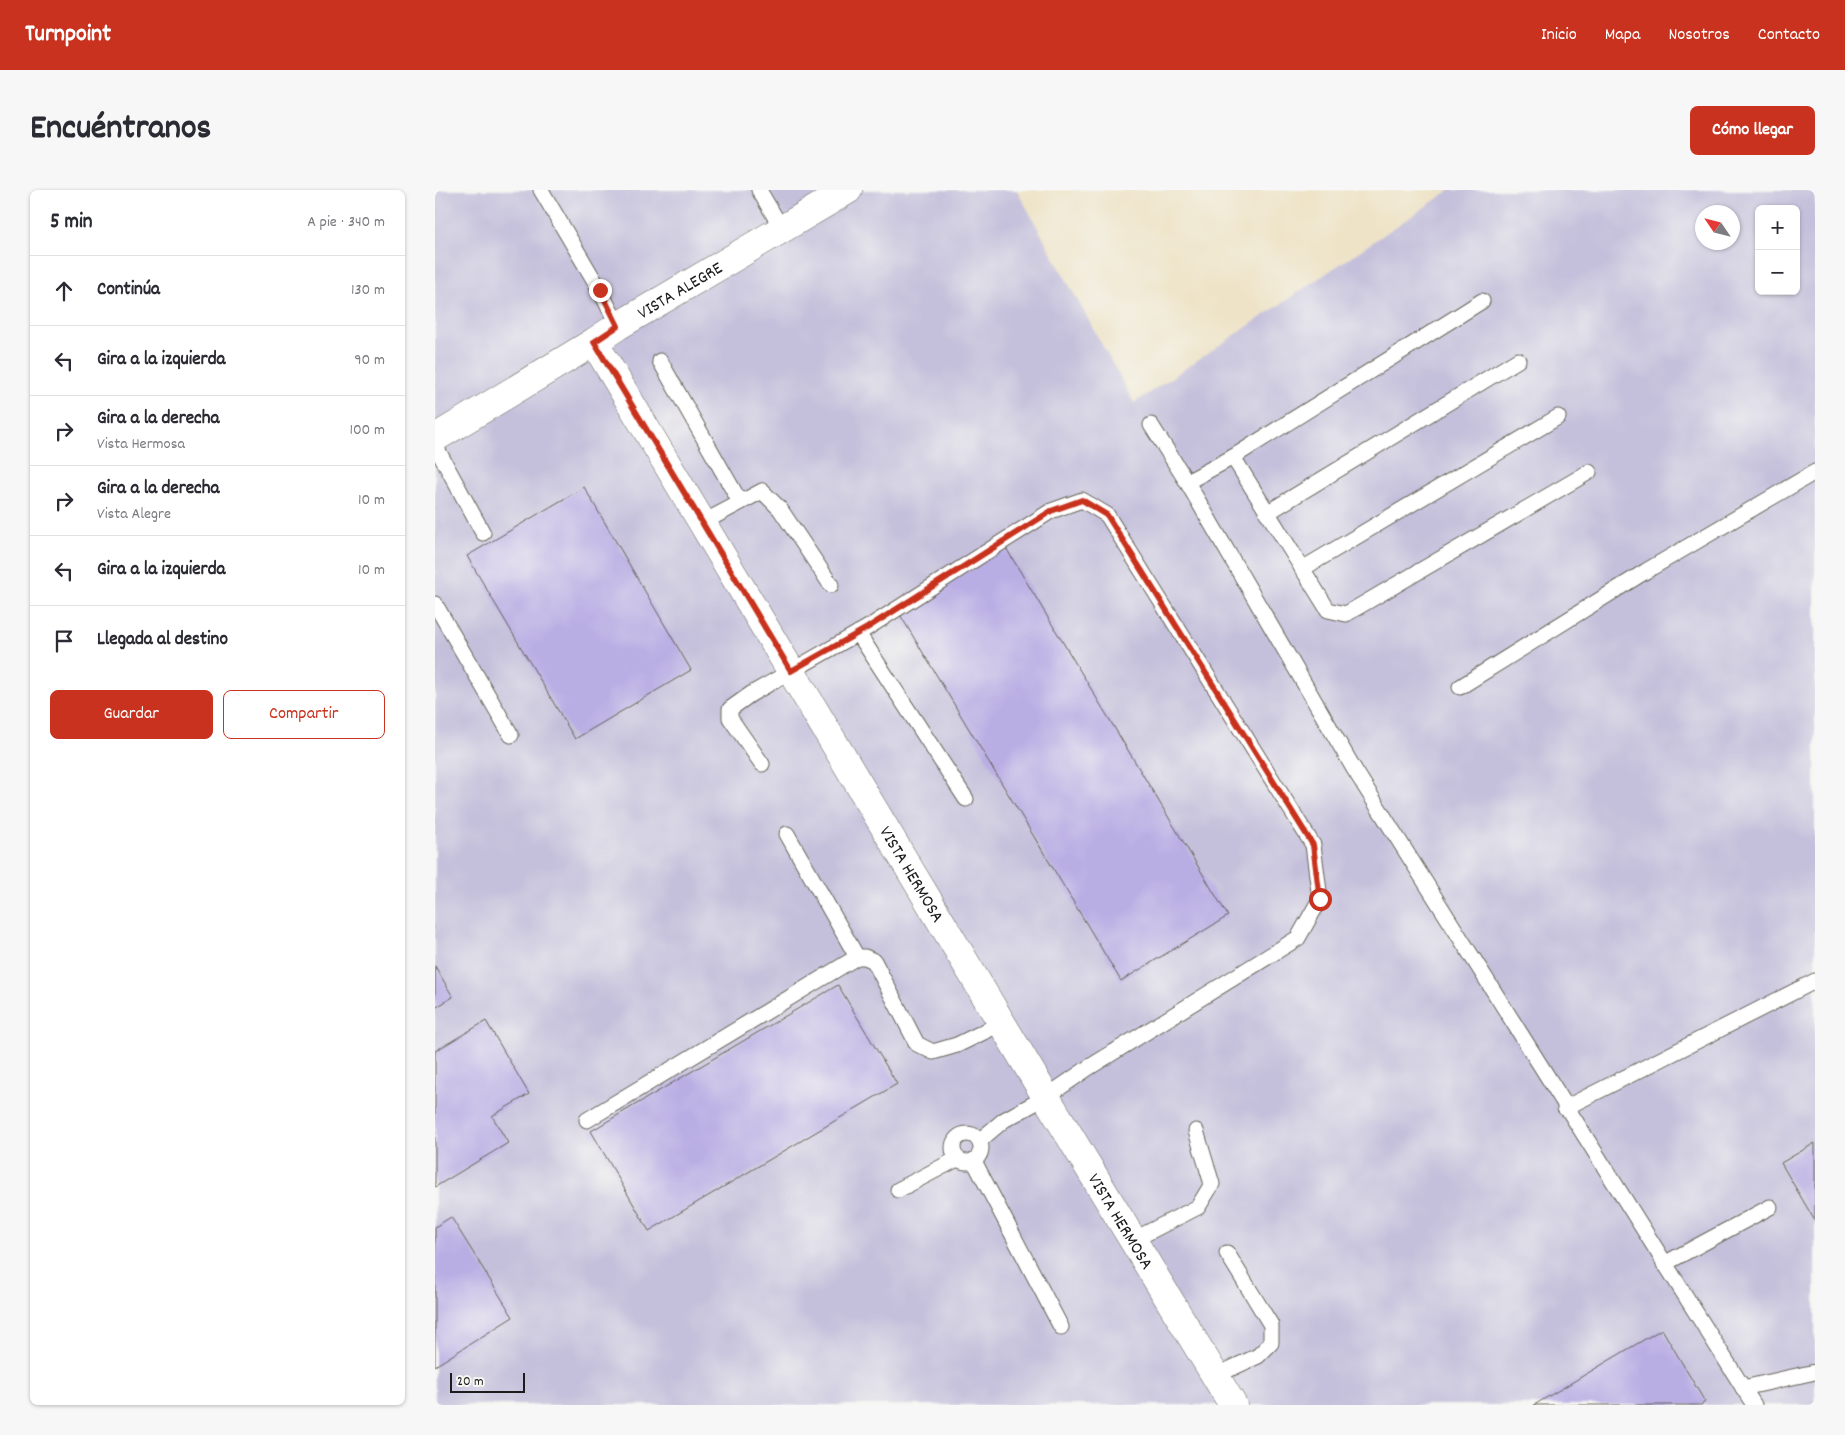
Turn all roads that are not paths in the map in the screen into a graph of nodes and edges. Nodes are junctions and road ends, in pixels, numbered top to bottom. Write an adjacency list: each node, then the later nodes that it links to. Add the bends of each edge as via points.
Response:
1 (541, 190): 6 (lane)
2 (759, 190): 4 (lane)
3 (848, 190): 4 (street, VISTA ALEGRE)
4 (782, 229): 6 (street, VISTA ALEGRE)
5 (1482, 301): 14 (lane)
6 (618, 326): 7 (street, VISTA ALEGRE)
7 (594, 342): 12 (street, VISTA ALEGRE); 20 (street, VISTA HERMOSA)
8 (1518, 360): 19 (lane)
9 (660, 361): 18 (lane)
10 (1558, 417): 22 (lane)
11 (1151, 424): 17 (lane)
12 (435, 438)
13 (435, 445): 21 (lane)
14 (1233, 457): 17 (lane); 19 (lane)
15 (1589, 472): 22 (lane, via 1346,614 1328,610)
16 (1815, 472): 27 (lane, via 1646,571)
17 (1187, 482): 36 (lane, via 1353,769)
18 (740, 502): 20 (lane); 23 (lane, via 762,491 769,497)
19 (1267, 513): 22 (lane)
20 (703, 524): 26 (street, VISTA HERMOSA)
21 (483, 533)
22 (1301, 569)
23 (831, 584)
24 (435, 604): 28 (lane)
25 (858, 632): 26 (lane); 30 (lane); 35 (lane, via 1051,511 1082,500 1107,515 1313,845 1320,899 1297,938)
26 (791, 671): 29 (lane, via 730,709 730,718); 34 (street, VISTA HERMOSA)
27 (1460, 687)
28 (511, 734)
29 (762, 764)
30 (966, 800)
31 (787, 834): 32 (lane)
32 (857, 957): 34 (lane, via 874,961 917,1044 933,1052 957,1045); 37 (lane)
33 (1815, 981): 36 (lane)
34 (1002, 1024): 35 (street, VISTA HERMOSA)
35 (1046, 1097): 39 (lane, via 1004,1120); 44 (street, VISTA HERMOSA)
36 (1565, 1108): 46 (lane)
37 (587, 1120)
38 (1197, 1131): 44 (lane, via 1212,1184 1207,1195 1198,1207)
39 (979, 1140): 40 (lane, via 965,1133 957,1136 952,1152); 41 (lane, via 981,1152)
40 (957, 1159): 41 (lane, via 965,1163); 42 (lane)
41 (974, 1161): 47 (lane)
42 (898, 1190)
43 (1770, 1207): 46 (lane)
44 (1133, 1240): 49 (street, VISTA HERMOSA)
45 (1227, 1253): 49 (lane, via 1271,1326 1271,1343 1258,1356)
46 (1664, 1264): 50 (lane)
47 (1061, 1328)
48 (1815, 1372): 50 (lane)
49 (1215, 1376): 51 (street, VISTA HERMOSA)
50 (1743, 1388): 52 (lane)
51 (1233, 1405)
52 (1754, 1405)

